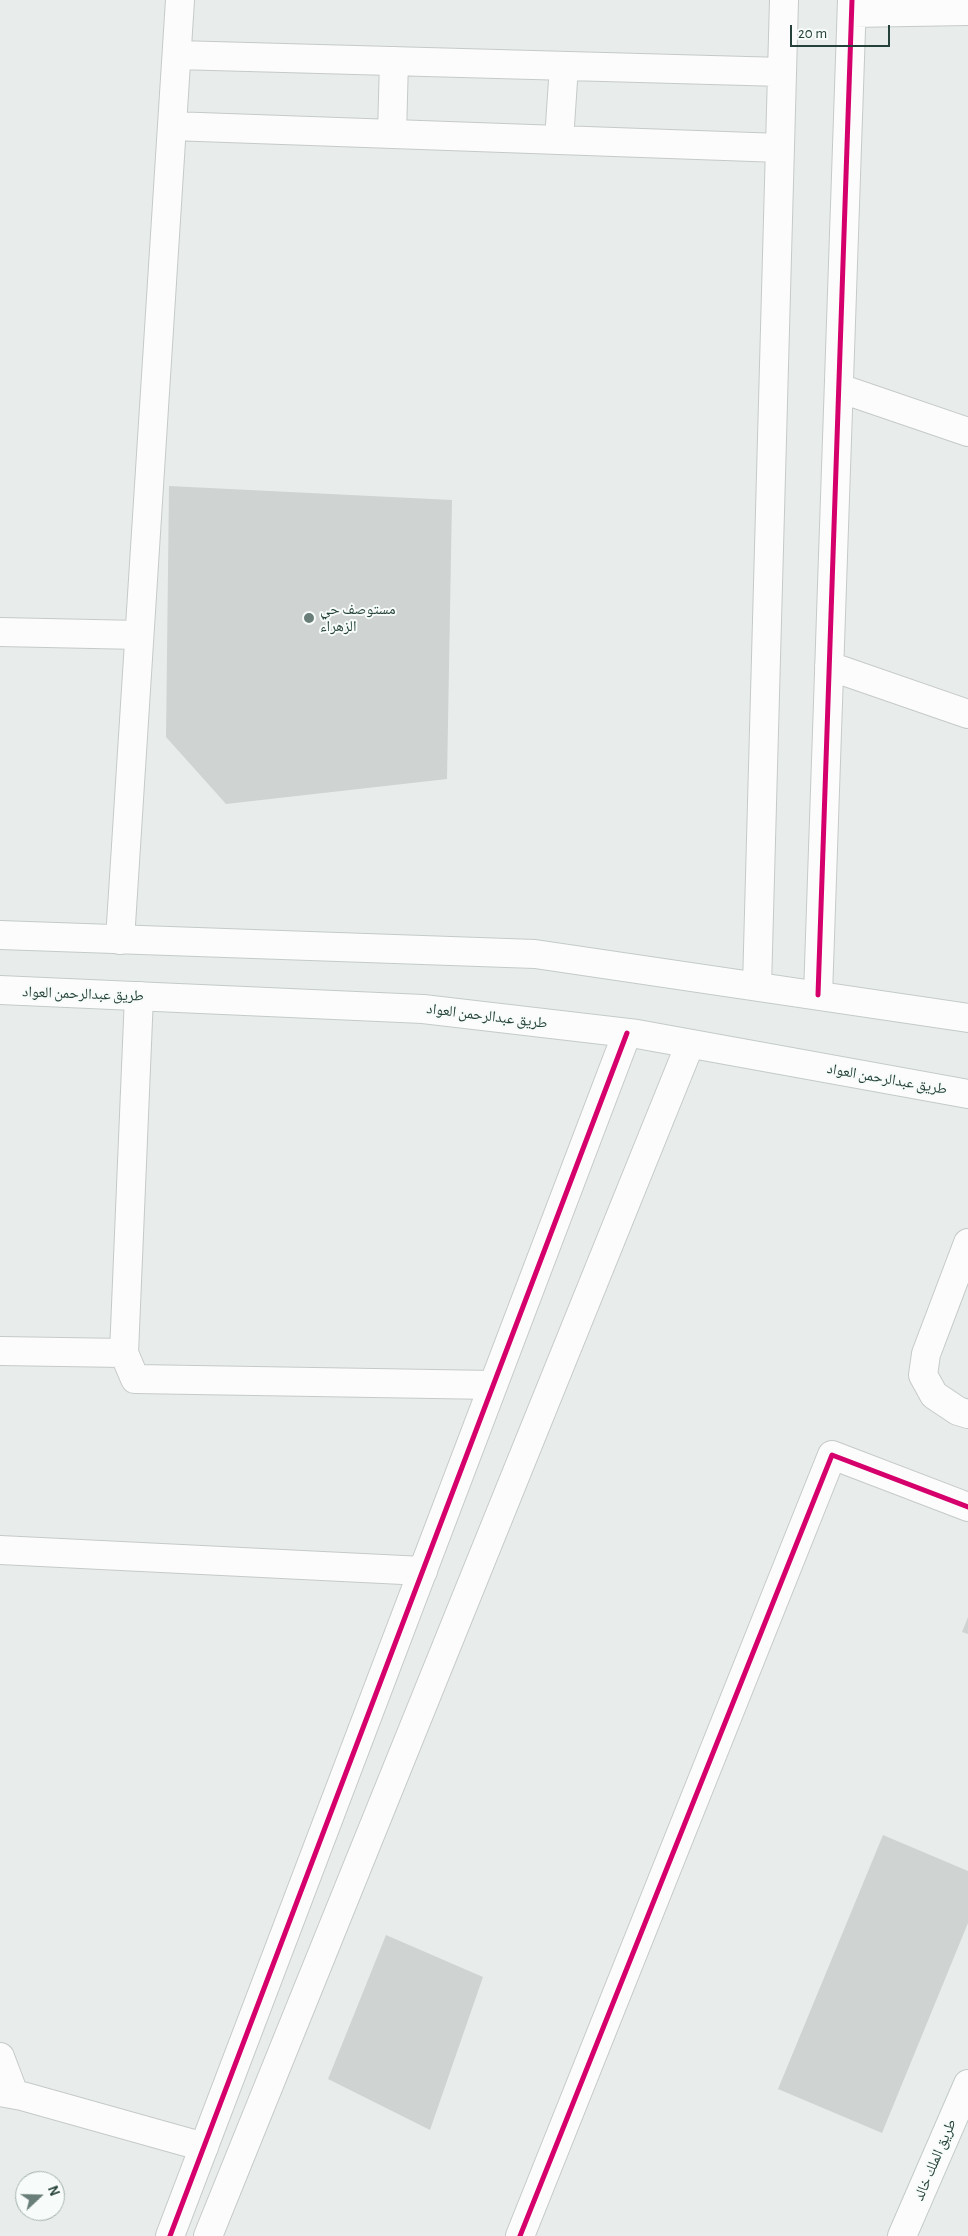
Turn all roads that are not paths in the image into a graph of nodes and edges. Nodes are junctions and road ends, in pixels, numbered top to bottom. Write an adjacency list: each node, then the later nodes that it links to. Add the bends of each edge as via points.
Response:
1 (180, 0): 5 (street)
2 (784, 0): 8 (street)
3 (852, 7): 4 (street); 13 (street)
4 (968, 11)
5 (176, 56): 6 (street); 9 (street)
6 (394, 61): 7 (street); 10 (street)
7 (564, 66): 8 (street); 11 (street)
8 (782, 72): 12 (street)
9 (172, 126): 10 (street); 16 (street)
10 (392, 134): 11 (street)
11 (559, 140): 12 (street)
12 (780, 148): 21 (street)
13 (839, 388): 14 (street); 17 (street)
14 (968, 432)
15 (0, 632): 16 (street)
16 (139, 635): 20 (street)
17 (829, 666): 18 (street); 23 (street)
18 (968, 714)
19 (0, 935): 20 (street)
20 (120, 940): 21 (street, via 536,954)
21 (757, 986): 23 (street)
22 (0, 990): 24 (street, طريق عبدالرحمن العواد)
23 (818, 995): 25 (street)
24 (139, 996): 26 (street, طريق عبدالرحمن العواد, via 423,1008); 31 (street)
25 (968, 1018)
26 (627, 1033): 27 (street, طريق عبدالرحمن العواد); 32 (street)
27 (690, 1044): 28 (street, طريق عبدالرحمن العواد); 42 (street)
28 (968, 1094)
29 (968, 1243): 33 (street, via 926,1354 923,1375 934,1395)
30 (0, 1351): 31 (street)
31 (124, 1353): 32 (street, via 135,1378)
32 (494, 1385): 36 (street)
33 (968, 1414)
34 (968, 1507): 43 (street, via 832,1455)
35 (0, 1550): 36 (street)
36 (423, 1571): 40 (street)
37 (0, 2057): 39 (street)
38 (968, 2084): 44 (street, طريق الملك خالد)
39 (7, 2093): 40 (street)
40 (204, 2147): 41 (street)
41 (170, 2236)
42 (208, 2236)
43 (520, 2236)
44 (902, 2236)

